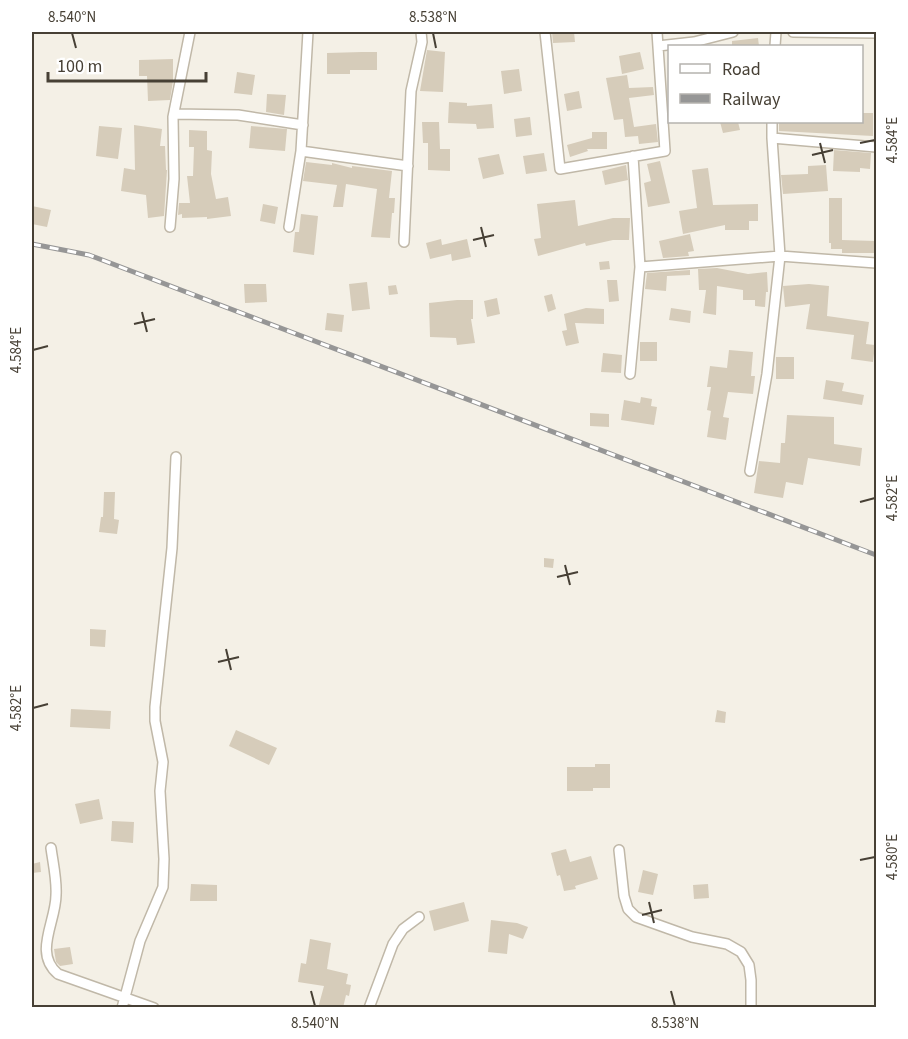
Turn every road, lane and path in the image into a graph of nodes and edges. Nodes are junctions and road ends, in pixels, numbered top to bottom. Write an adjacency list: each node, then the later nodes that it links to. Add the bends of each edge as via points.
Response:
1 (190, 32): 10 (street)
2 (308, 32): 12 (street)
3 (421, 32): 17 (street, via 411,91)
4 (545, 32): 16 (street, via 560,169)
5 (657, 32): 9 (street)
6 (733, 32): 9 (street)
7 (793, 32): 8 (street)
8 (876, 33)
9 (658, 46): 16 (street, via 665,151)
10 (174, 114): 12 (street, via 238,115); 18 (street)
11 (772, 123): 13 (street)
12 (303, 125): 15 (street)
13 (772, 138): 14 (street); 21 (street)
14 (876, 147)
15 (301, 151): 17 (street); 19 (street)
16 (633, 156): 23 (street)
17 (408, 166): 20 (street)
18 (170, 227)
19 (289, 227)
20 (404, 242)
21 (780, 256): 22 (street); 23 (street); 26 (street, via 767,374)
22 (876, 263)
23 (640, 267): 24 (street)
24 (630, 374)
25 (176, 457): 30 (street, via 172,548 155,707 162,762 163,887 140,941)
26 (750, 471)
27 (51, 848): 30 (street, via 56,896 46,942 50,968 58,975)
28 (619, 850): 34 (street, via 628,909 636,917 692,937 727,944 741,952 752,980)
29 (419, 917): 33 (street, via 403,929 393,944)
30 (124, 996): 31 (street); 32 (street)
31 (122, 1008)
32 (154, 1008)
33 (369, 1008)
34 (751, 1008)

